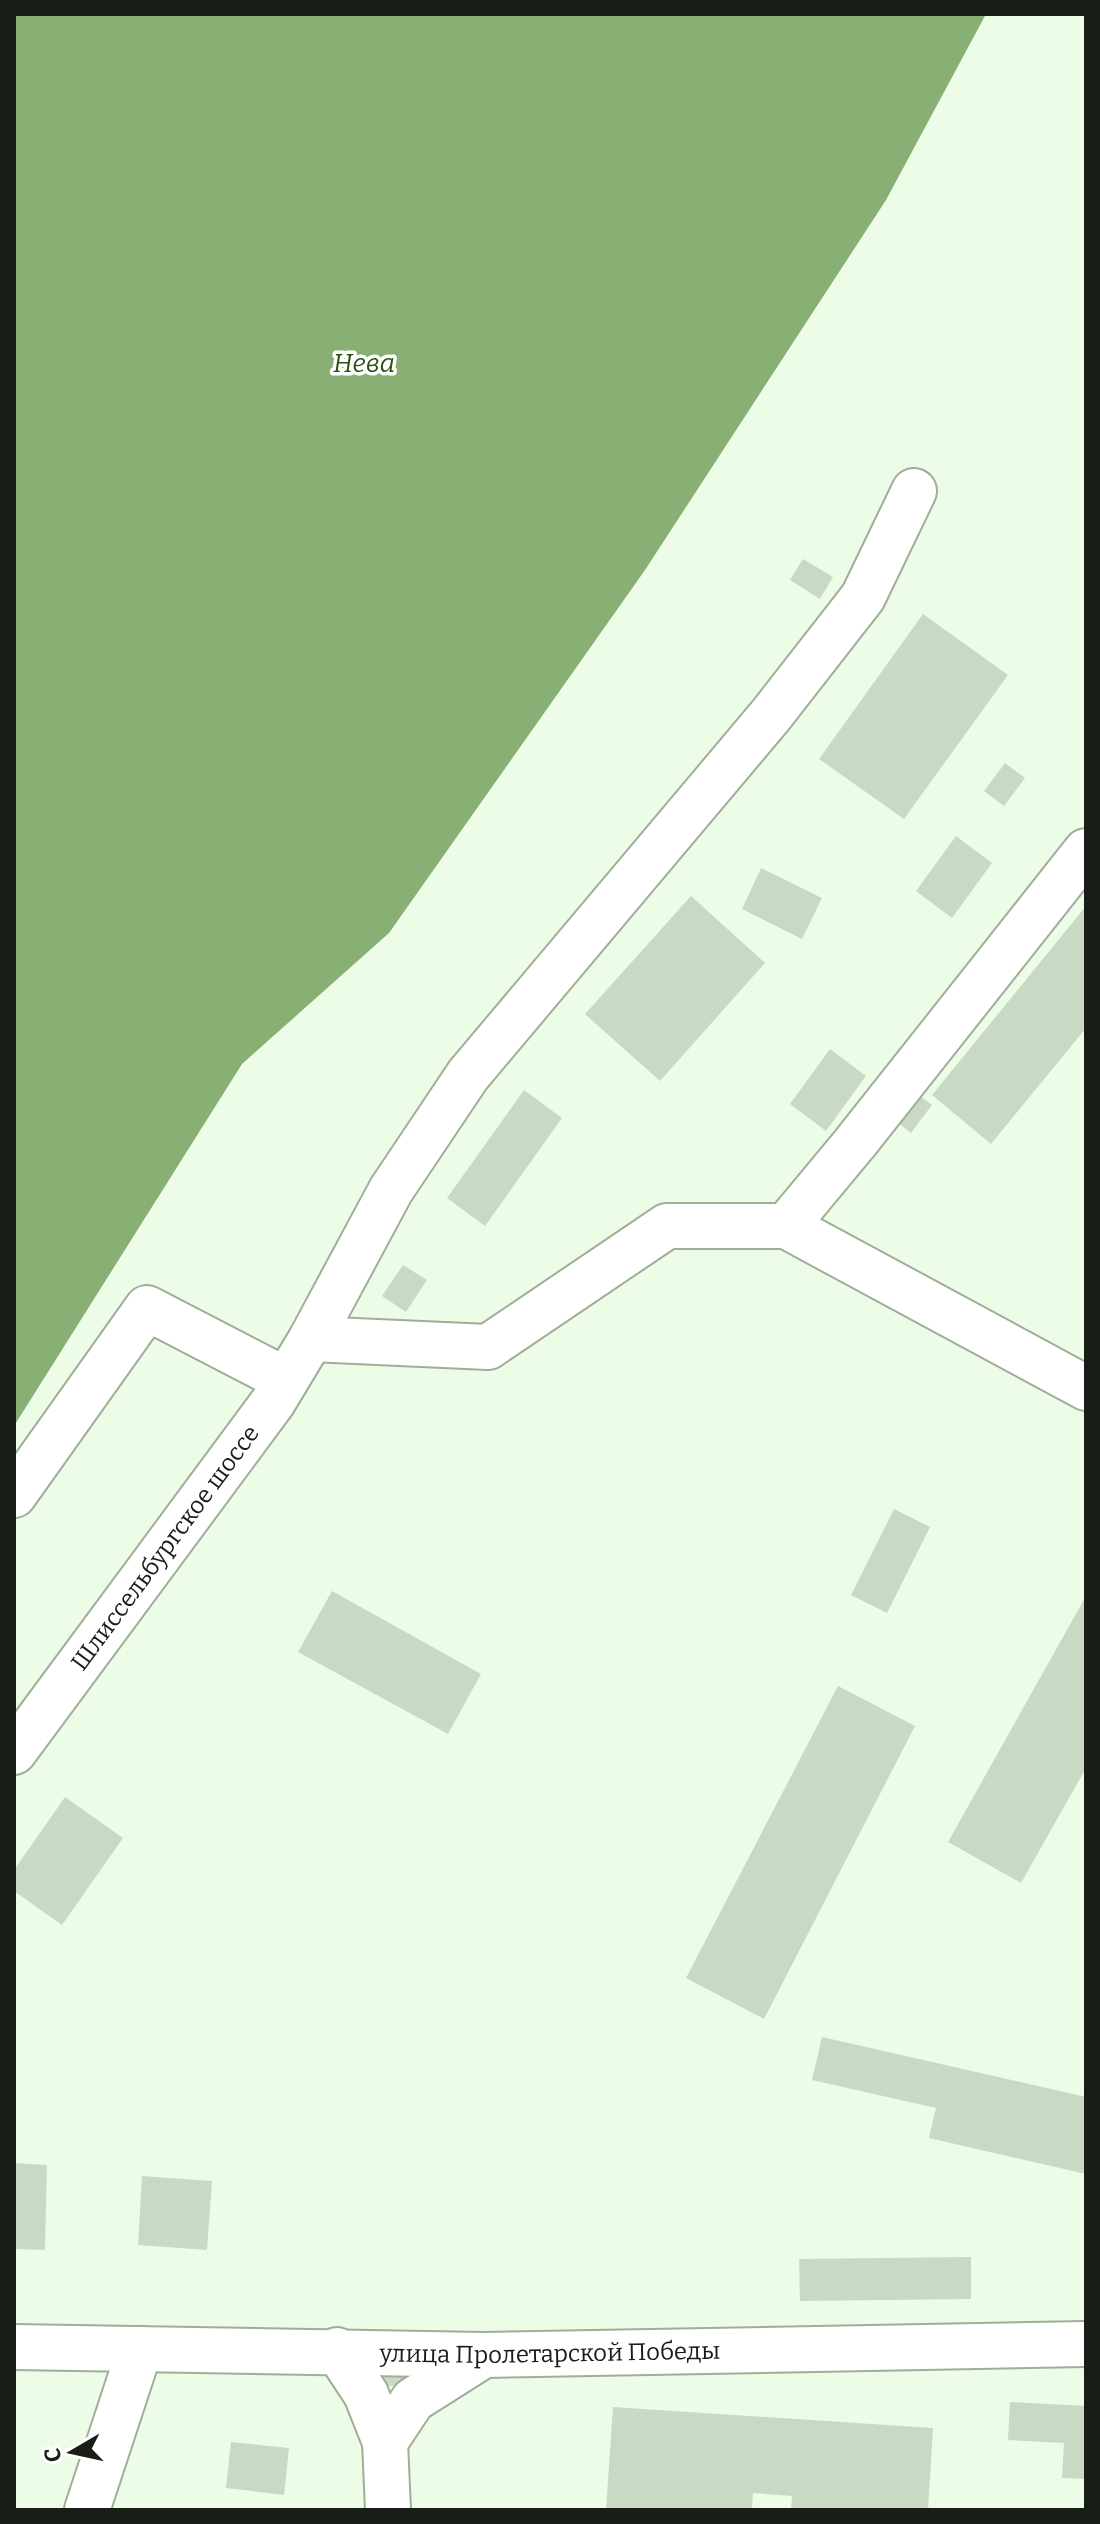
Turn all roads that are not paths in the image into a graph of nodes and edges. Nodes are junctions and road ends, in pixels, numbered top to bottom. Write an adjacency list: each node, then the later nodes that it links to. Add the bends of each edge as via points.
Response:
1 (914, 491): 4 (street, Шлиссельбургское шоссе, via 863,597 771,715 468,1075 391,1190)
2 (1086, 851): 3 (street)
3 (786, 1226): 4 (street, via 667,1226 488,1347); 6 (street)
4 (311, 1339): 5 (street, Шлиссельбургское шоссе)
5 (286, 1380): 7 (street, via 147,1308); 8 (street, Шлиссельбургское шоссе)
6 (1086, 1388)
7 (14, 1495)
8 (14, 1752)
9 (1086, 2344): 13 (street, улица Пролетарской Победы)
10 (14, 2347): 11 (street, улица Пролетарской Победы)
11 (140, 2349): 12 (street, улица Пролетарской Победы); 15 (street)
12 (337, 2350): 13 (street, улица Пролетарской Победы); 14 (street, via 366,2394)
13 (484, 2355): 14 (street, via 413,2400)
14 (385, 2442): 16 (street)
15 (87, 2510)
16 (388, 2510)

